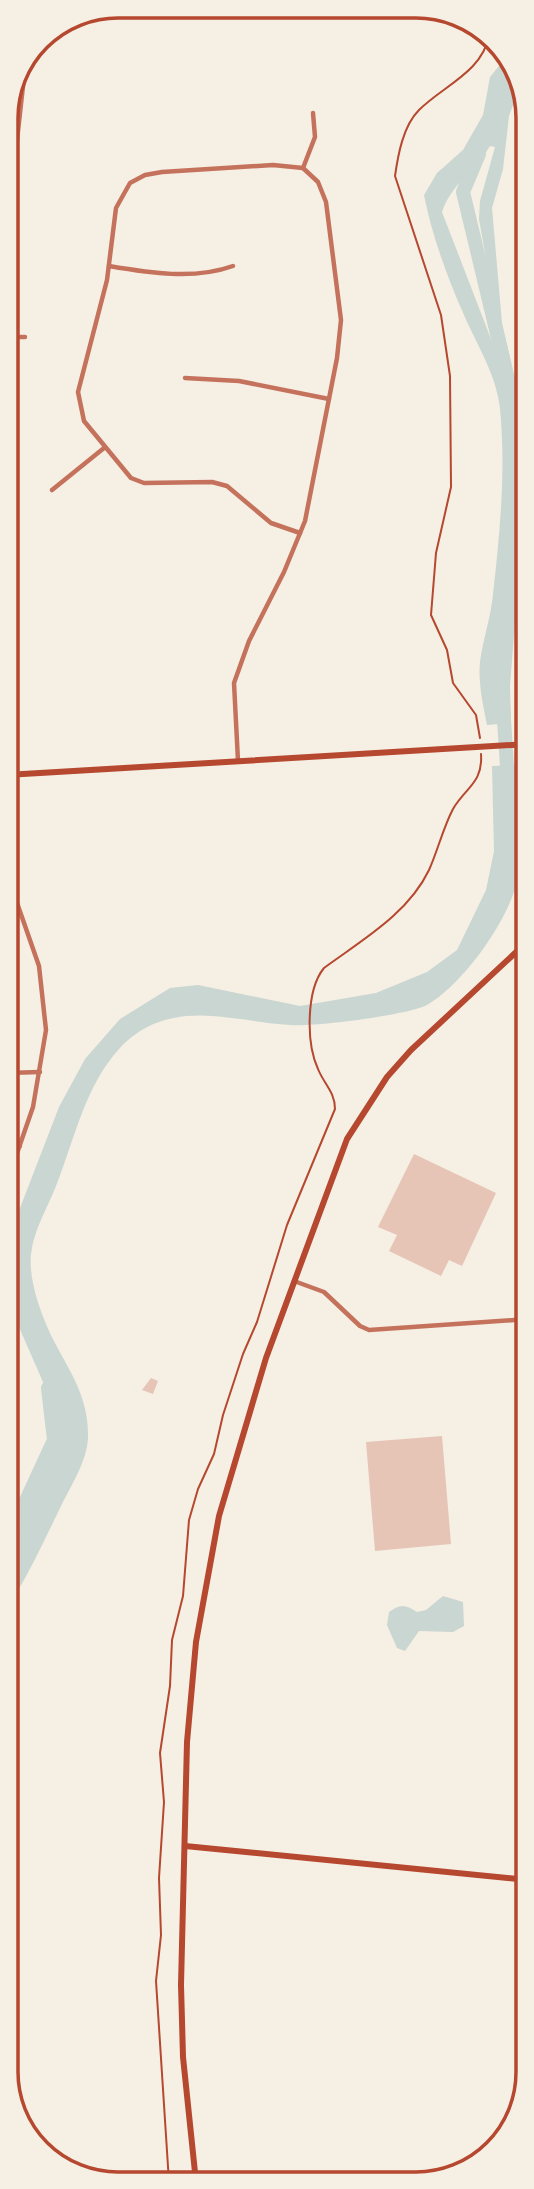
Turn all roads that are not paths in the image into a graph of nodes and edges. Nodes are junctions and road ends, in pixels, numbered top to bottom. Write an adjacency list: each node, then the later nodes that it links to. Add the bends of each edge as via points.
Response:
1 (21, 94): 3 (street)
2 (313, 113): 4 (street, via 315,137)
3 (18, 123)
4 (303, 168): 5 (street, via 273,165 145,175 130,184 116,208); 10 (street, via 318,182 326,202 341,320)
5 (109, 266): 6 (street, via 164,274 212,273); 11 (street, via 78,392 84,421)
6 (233, 266)
7 (18, 337): 8 (street)
8 (25, 337)
9 (185, 378): 10 (street, via 239,381)
10 (329, 399): 13 (street)
11 (104, 448): 12 (street); 13 (street, via 131,478 144,483 227,485 271,523)
12 (52, 490)
13 (300, 533): 15 (street, via 234,683)
14 (516, 745): 15 (main road)
15 (238, 761): 16 (main road)
16 (18, 774)
17 (18, 906): 19 (street, via 43,983 46,1030)
18 (516, 952): 23 (main road, via 387,1077 347,1139)
19 (40, 1072): 20 (street); 21 (street)
20 (18, 1073)
21 (20, 1146): 22 (street)
22 (18, 1152)
23 (293, 1280): 24 (street, via 324,1292 369,1331); 25 (main road, via 239,1442 208,1569 190,1696)
24 (516, 1320)
25 (185, 1846): 26 (main road); 27 (main road, via 183,2057)
26 (516, 1879)
27 (195, 2172)

